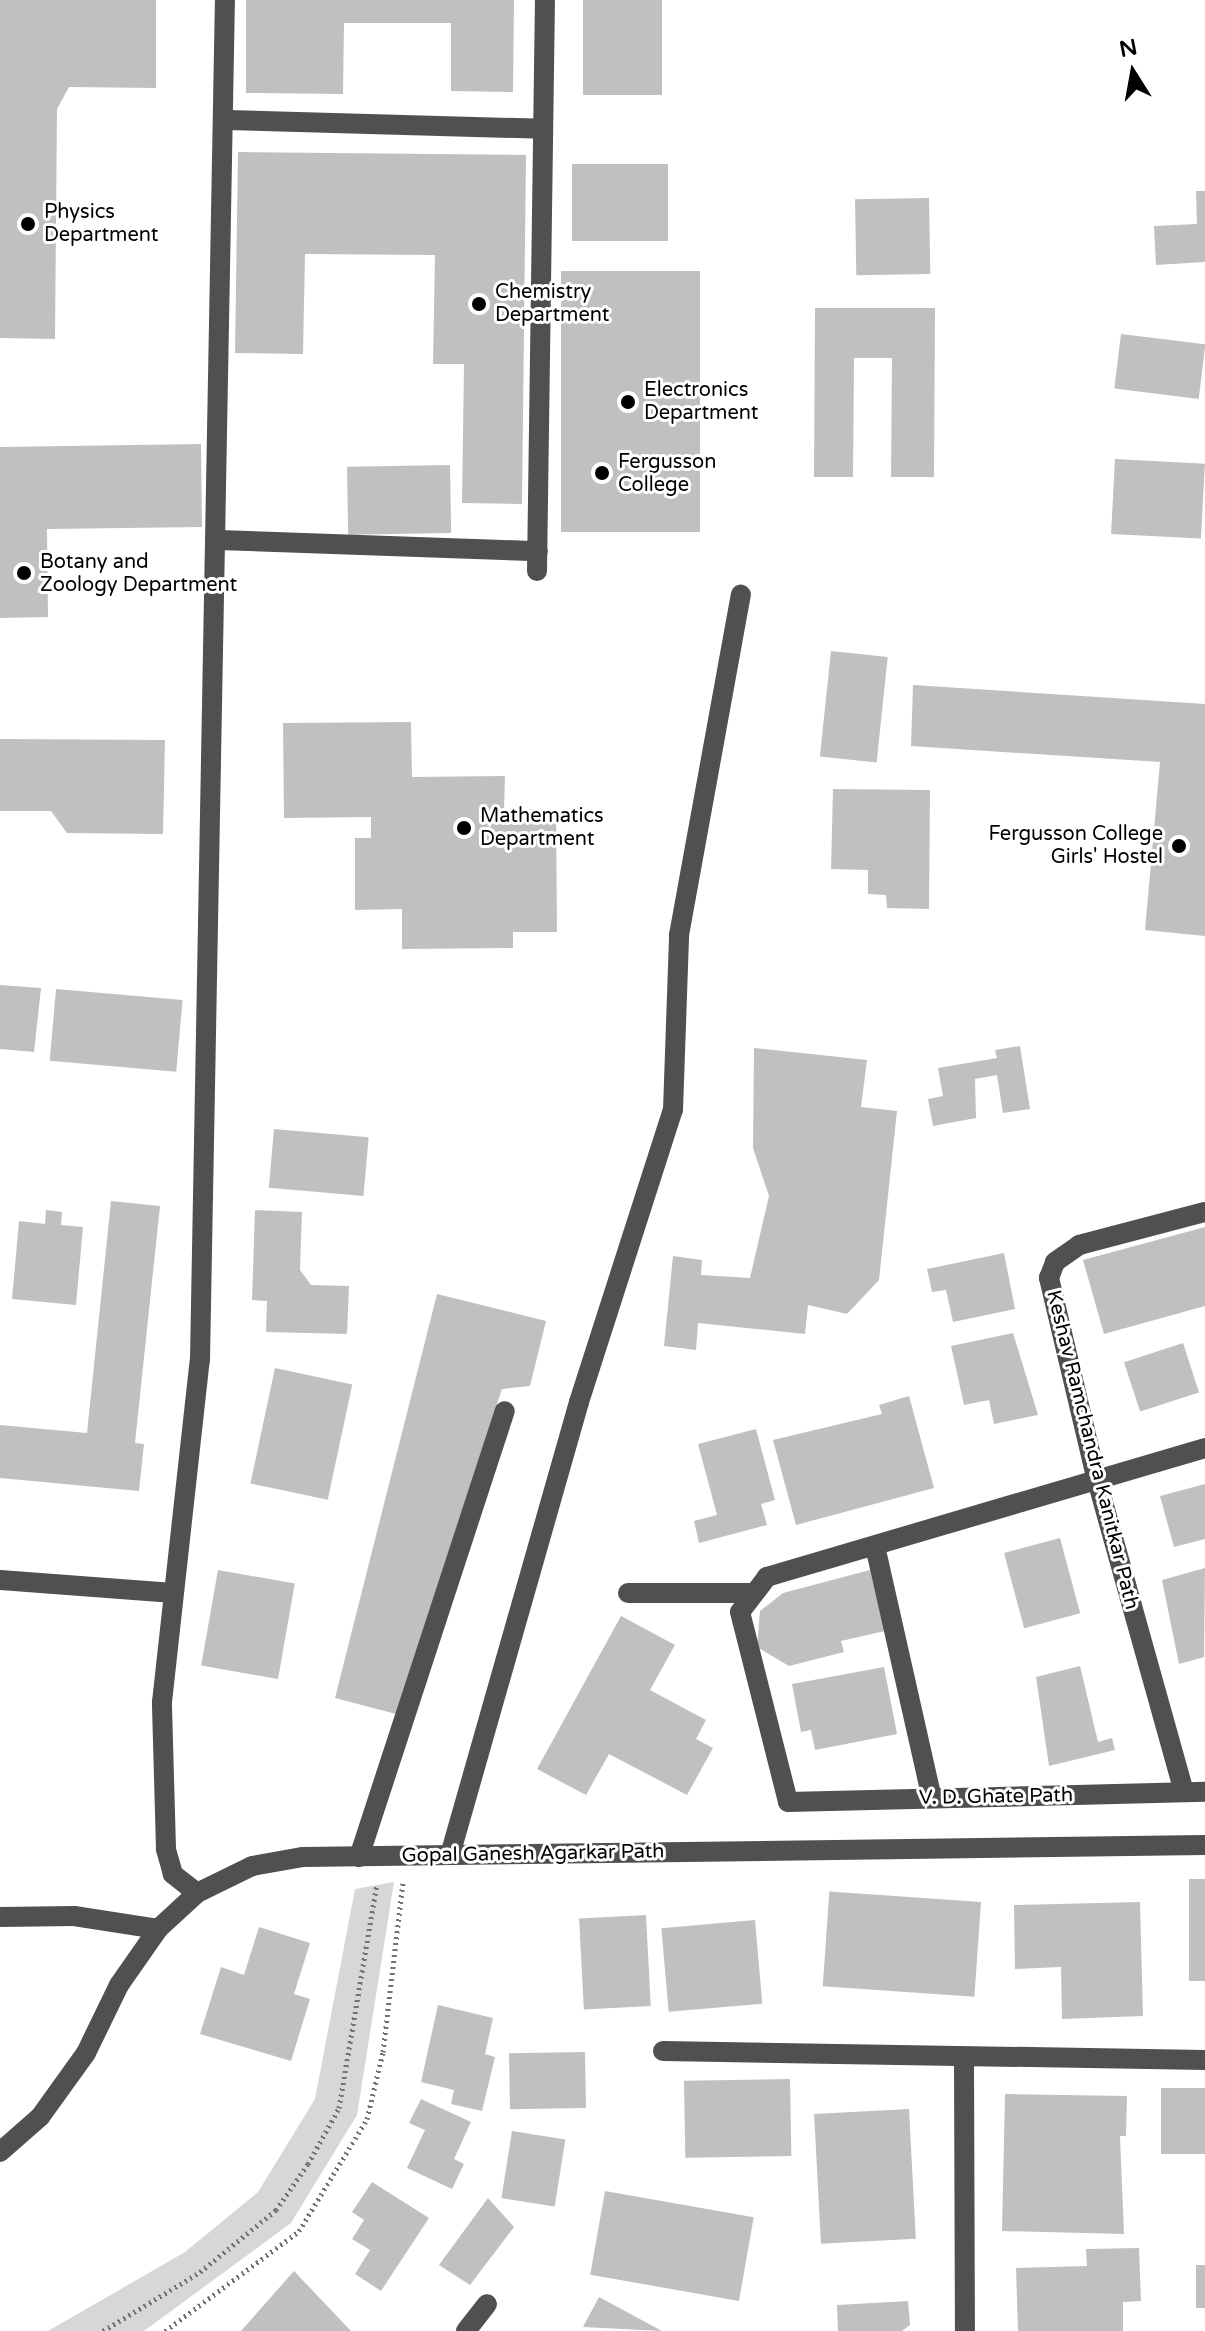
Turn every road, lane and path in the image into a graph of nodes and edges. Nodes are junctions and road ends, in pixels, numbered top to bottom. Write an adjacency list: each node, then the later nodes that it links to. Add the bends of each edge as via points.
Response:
1 (225, 0): 3 (street)
2 (545, 0): 4 (street)
3 (227, 120): 4 (street); 5 (street)
4 (543, 129): 5 (street, via 537,561)
5 (218, 540): 13 (street, via 200,1360)
6 (741, 595): 19 (street, via 679,935 673,1110 579,1402)
7 (1205, 1212): 10 (street, Keshav Ramchandra Kanitkar Path, via 1079,1245 1055,1262 1049,1295)
8 (505, 1411): 21 (street)
9 (1205, 1448): 10 (street)
10 (1097, 1481): 11 (street); 16 (street, Keshav Ramchandra Kanitkar Path)
11 (875, 1546): 15 (street, via 767,1577); 17 (street)
12 (0, 1580): 13 (street)
13 (174, 1593): 22 (street, via 162,1702 166,1849 173,1874)
14 (628, 1593): 15 (street)
15 (749, 1593): 17 (street, V. D. Ghate Path, via 740,1612 788,1802)
16 (1195, 1792): 17 (street, V. D. Ghate Path)
17 (932, 1798)
18 (1205, 1845): 19 (street, Gopal Ganesh Agarkar Path)
19 (450, 1855): 20 (street, Gopal Ganesh Agarkar Path)
20 (392, 1856): 21 (street, Gopal Ganesh Agarkar Path); 30 (path, via 377,1884 339,2108 308,2164 254,2228 200,2272); 31 (path, via 406,1891 367,2119 299,2231)
21 (359, 1857): 22 (street, Gopal Ganesh Agarkar Path, via 252,1866)
22 (197, 1893): 24 (street, Gopal Ganesh Agarkar Path)
23 (0, 1917): 24 (street, via 74,1916)
24 (158, 1929): 28 (street, Gopal Ganesh Agarkar Path, via 119,1985 86,2053 40,2117)
25 (663, 2051): 27 (street)
26 (1205, 2060): 27 (street)
27 (964, 2061): 33 (street)
28 (0, 2152)
29 (487, 2304): 32 (street)
30 (103, 2331)
31 (165, 2331)
32 (466, 2331)
33 (965, 2331)

